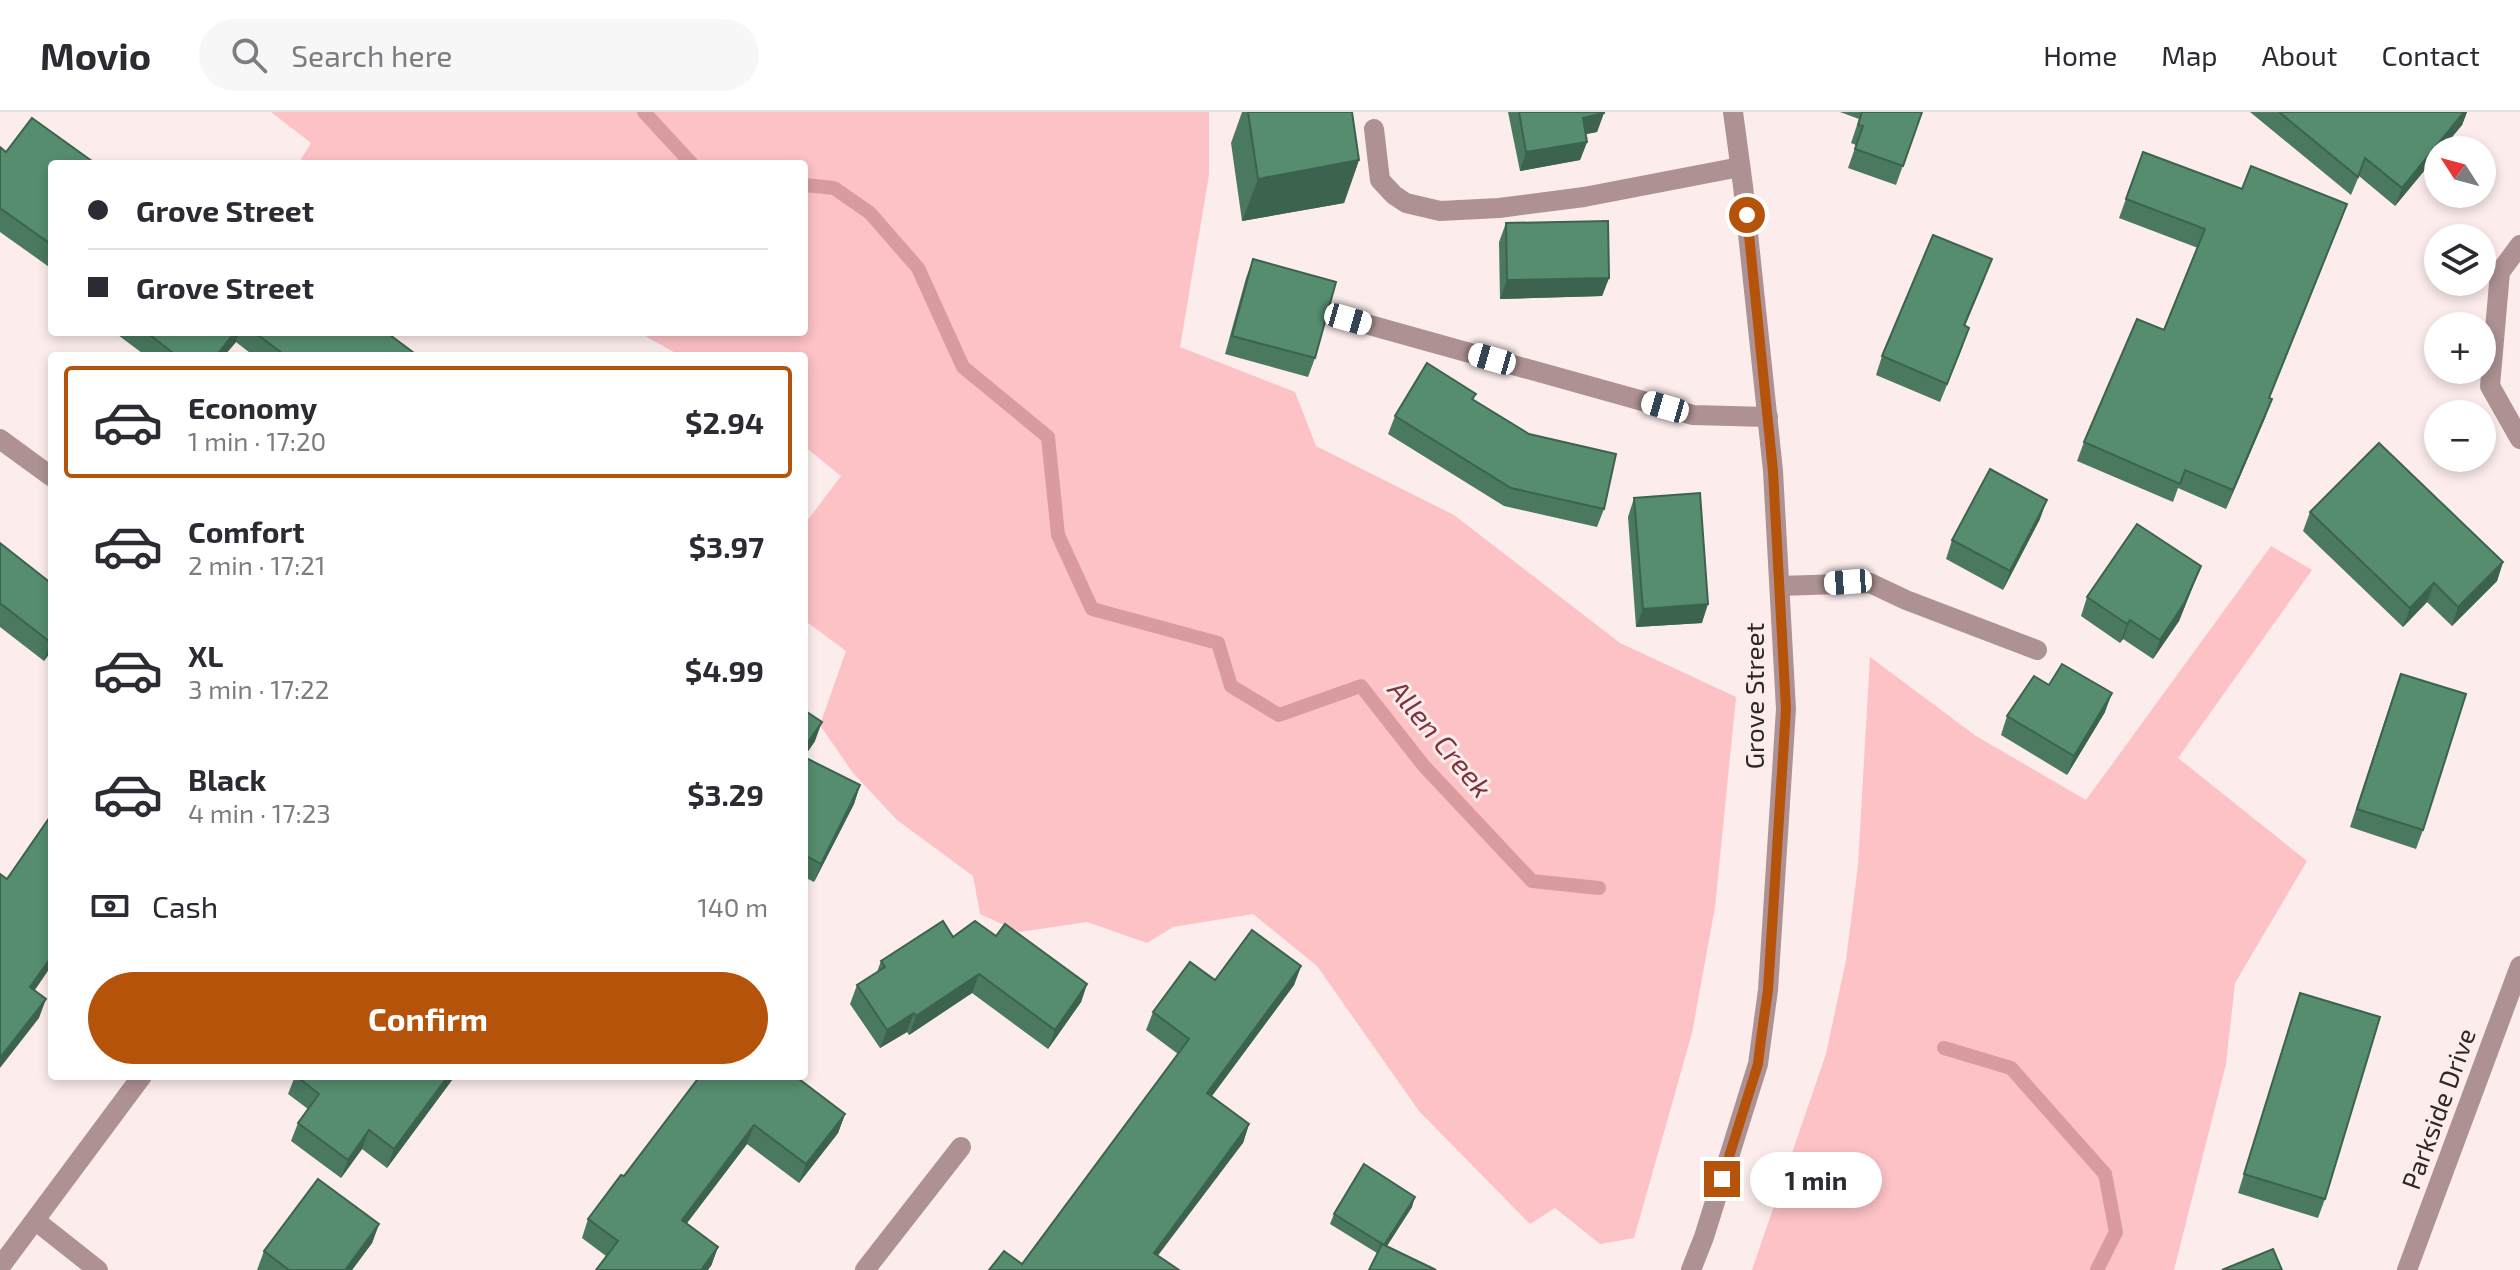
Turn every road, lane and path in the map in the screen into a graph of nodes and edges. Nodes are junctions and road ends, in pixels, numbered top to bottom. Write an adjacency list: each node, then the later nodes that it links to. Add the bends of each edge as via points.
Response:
1 (1733, 112): 3 (street, Grove Street)
2 (1374, 129): 3 (street, via 1380,180 1406,203 1440,211 1584,197)
3 (1740, 167): 6 (street, Grove Street)
4 (2520, 245): 8 (street, via 2500,272 2490,386)
5 (1348, 319): 6 (street, via 1693,415)
6 (1768, 417): 10 (street, Grove Street)
7 (0, 439): 9 (street)
8 (2520, 439)
9 (48, 474)
10 (1780, 586): 11 (street, via 1870,583); 19 (street, Grove Street, via 1786,709 1764,1020 1758,1064)
11 (2037, 650)
12 (2520, 966): 20 (street, Parkside Drive)
13 (139, 1080): 15 (street)
14 (961, 1147): 18 (street)
15 (36, 1221): 16 (street); 17 (street)
16 (0, 1267)
17 (98, 1270)
18 (865, 1270)
19 (1691, 1270)
20 (2407, 1270)

